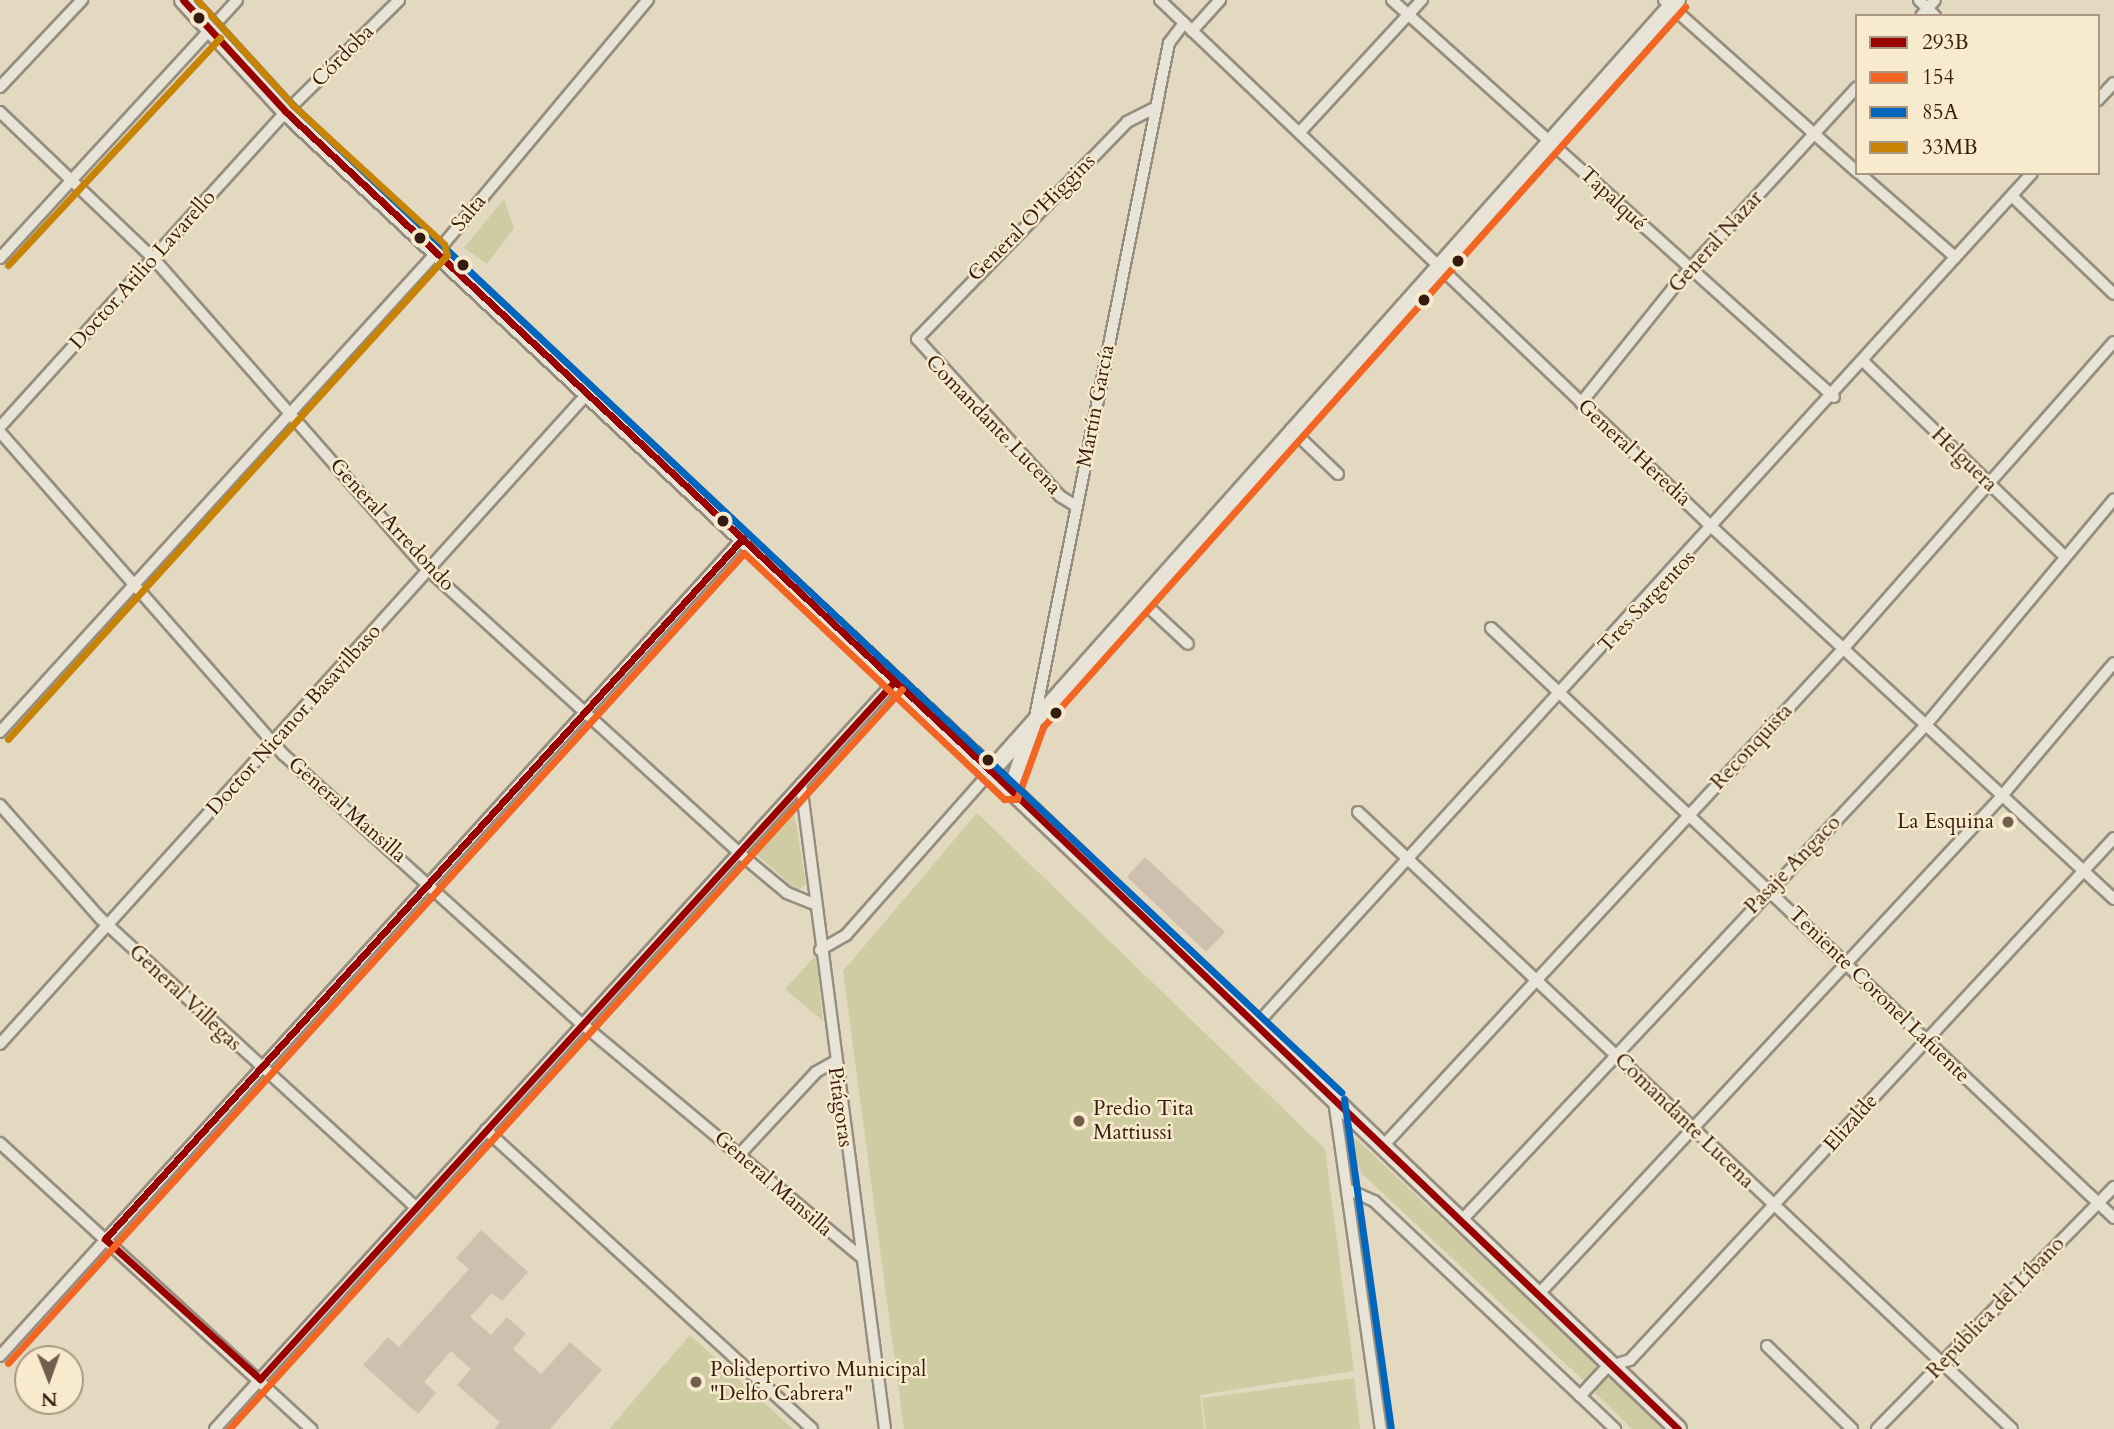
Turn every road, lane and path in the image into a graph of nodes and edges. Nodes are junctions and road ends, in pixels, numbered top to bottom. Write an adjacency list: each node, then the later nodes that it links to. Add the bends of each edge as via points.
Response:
1 (82, 0): 15 (street)
2 (183, 0): 13 (main road)
3 (237, 0): 13 (street)
4 (399, 0): 20 (street, Córdoba)
5 (648, 0): 29 (street, Salta)
6 (1160, 0): 12 (street, General Heredia)
7 (1220, 0): 12 (street)
8 (1392, 0): 11 (street, Tapalqué)
9 (1422, 0): 11 (street)
10 (1671, 2): 22 (street); 23 (main road)
11 (1409, 15): 21 (street); 23 (street, Tapalqué)
12 (1188, 27): 18 (street, Martín García, via 1169,43); 21 (street, General Heredia)
13 (212, 31): 20 (main road); 27 (street)
14 (2114, 83): 17 (street)
15 (0, 87)
16 (1855, 88): 22 (street, General Nazar)
17 (2100, 98)
18 (1156, 107): 36 (street, General O'Higgins, via 1127,122); 48 (street, Martín García)
19 (0, 112): 27 (street, General Arredondo)
20 (286, 112): 29 (main road); 32 (street, Doctor Atilio Lavarello)
21 (1300, 132): 33 (street, General Heredia)
22 (1814, 134): 24 (street); 34 (street, General Nazar)
23 (1548, 139): 33 (main road); 34 (street, Tapalqué)
24 (1855, 169)
25 (1861, 175): 30 (street)
26 (2030, 175): 28 (street, Tres Sargentos)
27 (73, 181): 31 (street); 32 (street, General Arredondo)
28 (2012, 196): 30 (street, Tres Sargentos); 35 (street)
29 (437, 251): 39 (main road); 42 (street, Salta)
30 (1955, 257): 38 (street, Tres Sargentos)
31 (0, 258)
32 (154, 259): 42 (street, General Arredondo); 43 (street, Doctor Atilio Lavarello)
33 (1436, 265): 41 (street, General Heredia); 44 (main road)
34 (1690, 270): 40 (street, Tapalqué); 41 (street, General Nazar)
35 (2114, 294)
36 (917, 339): 48 (street, Comandante Lucena, via 1050,486)
37 (2114, 342): 46 (street, Reconquista)
38 (1864, 362): 40 (street, Tres Sargentos); 46 (street, Helguera)
39 (587, 394): 50 (main road); 52 (street, Doctor Nicanor Basavilbaso)
40 (1834, 397): 49 (street, Tres Sargentos)
41 (1581, 403): 49 (street, General Heredia)
42 (290, 413): 52 (street, General Arredondo); 53 (street, Salta)
43 (0, 429): 53 (street, General Mansilla)
44 (1292, 429): 45 (street); 54 (main road)
45 (1338, 474)
46 (1989, 484): 51 (street, Helguera); 57 (street, Reconquista)
47 (2114, 499): 51 (street, Pasaje Angaco)
48 (1076, 506): 62 (street, Martín García)
49 (1714, 529): 57 (street, General Heredia); 60 (street, Tres Sargentos)
50 (743, 538): 59 (main road); 61 (street)
51 (2065, 557): 63 (street, Pasaje Angaco)
52 (430, 572): 61 (street, General Arredondo); 65 (street, Doctor Nicanor Basavilbaso)
53 (134, 586): 64 (street, Salta); 65 (street, General Mansilla)
54 (1141, 600): 56 (street); 62 (main road)
55 (1491, 628): 60 (street, Teniente Coronel Lafuente)
56 (1188, 644)
57 (1843, 649): 63 (street, General Heredia); 72 (street, Reconquista)
58 (2114, 663): 69 (street)
59 (894, 682): 66 (main road); 67 (street)
60 (1562, 694): 72 (street, Teniente Coronel Lafuente); 75 (street, Tres Sargentos)
61 (584, 710): 74 (street, General Arredondo); 77 (street)
62 (1034, 722): 66 (main road); 68 (main road, Martín García)
63 (1925, 726): 69 (street, General Heredia); 78 (street, Pasaje Angaco)
64 (0, 732)
65 (272, 743): 77 (street, General Mansilla); 81 (street, Doctor Nicanor Basavilbaso)
66 (987, 775): 68 (main road); 82 (street, via 846,935)
67 (801, 784): 74 (street); 80 (street, Pitágoras)
68 (1011, 791): 86 (main road)
69 (2001, 797): 76 (street, General Heredia); 83 (street)
70 (0, 805): 81 (street, General Villegas)
71 (1357, 812): 75 (street, Comandante Lucena)
72 (1690, 814): 78 (street, Teniente Coronel Lafuente); 84 (street, Reconquista)
73 (2114, 838): 76 (street, Elizalde)
74 (739, 853): 80 (street, General Arredondo, via 787,893); 85 (street)
75 (1410, 859): 84 (street, Comandante Lucena); 86 (street, Tres Sargentos)
76 (2083, 870): 79 (street, General Heredia); 87 (street, Elizalde)
77 (429, 883): 85 (street, General Mansilla); 91 (street)
78 (1769, 889): 83 (street, Teniente Coronel Lafuente); 89 (street, Pasaje Angaco)
79 (2114, 899)
80 (814, 904): 82 (street, Pitágoras)
81 (108, 926): 88 (street, Doctor Nicanor Basavilbaso); 91 (street, General Villegas)
82 (820, 950): 90 (street, Pitágoras)
83 (1847, 965): 87 (street, Teniente Coronel Lafuente); 94 (street)
84 (1536, 979): 89 (street, Comandante Lucena); 96 (street, Reconquista)
85 (580, 1022): 93 (street); 97 (street, General Mansilla)
86 (1256, 1025): 92 (main road)
87 (1926, 1041): 100 (street, Teniente Coronel Lafuente); 102 (street, Elizalde)
88 (0, 1044)
89 (1615, 1055): 94 (street, Comandante Lucena); 104 (street, Pasaje Angaco)
90 (834, 1062): 97 (street, via 816,1072); 106 (street, Pitágoras)
91 (262, 1068): 101 (street, General Villegas); 105 (street)
92 (1334, 1100): 96 (main road); 99 (street)
93 (486, 1130): 101 (street); 117 (street)
94 (1695, 1131): 102 (street, Comandante Lucena); 107 (street)
95 (0, 1143): 105 (street)
96 (1383, 1146): 104 (main road)
97 (739, 1155): 106 (street, General Mansilla)
98 (2114, 1187): 100 (street, República del Líbano)
99 (1347, 1189): 113 (street, via 1374,1201); 119 (street)
100 (2098, 1203): 103 (street, Teniente Coronel Lafuente); 110 (street, República del Líbano)
101 (414, 1206): 112 (street)
102 (1773, 1207): 110 (street, Comandante Lucena); 111 (street, Elizalde, via 1630,1360)
103 (2114, 1218)
104 (1461, 1221): 107 (main road)
105 (105, 1239): 109 (street); 112 (street)
106 (861, 1257): 118 (street, Pitágoras)
107 (1537, 1296): 111 (main road)
108 (1767, 1346): 121 (street)
109 (0, 1356)
110 (1943, 1362): 122 (street, República del Líbano); 123 (street, Comandante Lucena)
111 (1614, 1367): 113 (street, Elizalde); 120 (main road)
112 (260, 1379): 115 (street); 116 (street)
113 (1580, 1396): 114 (street)
114 (1609, 1427)
115 (215, 1429)
116 (311, 1429)
117 (813, 1429)
118 (885, 1429)
119 (1381, 1429)
120 (1678, 1429)
121 (1852, 1429)
122 (1877, 1429)
123 (2012, 1429)

